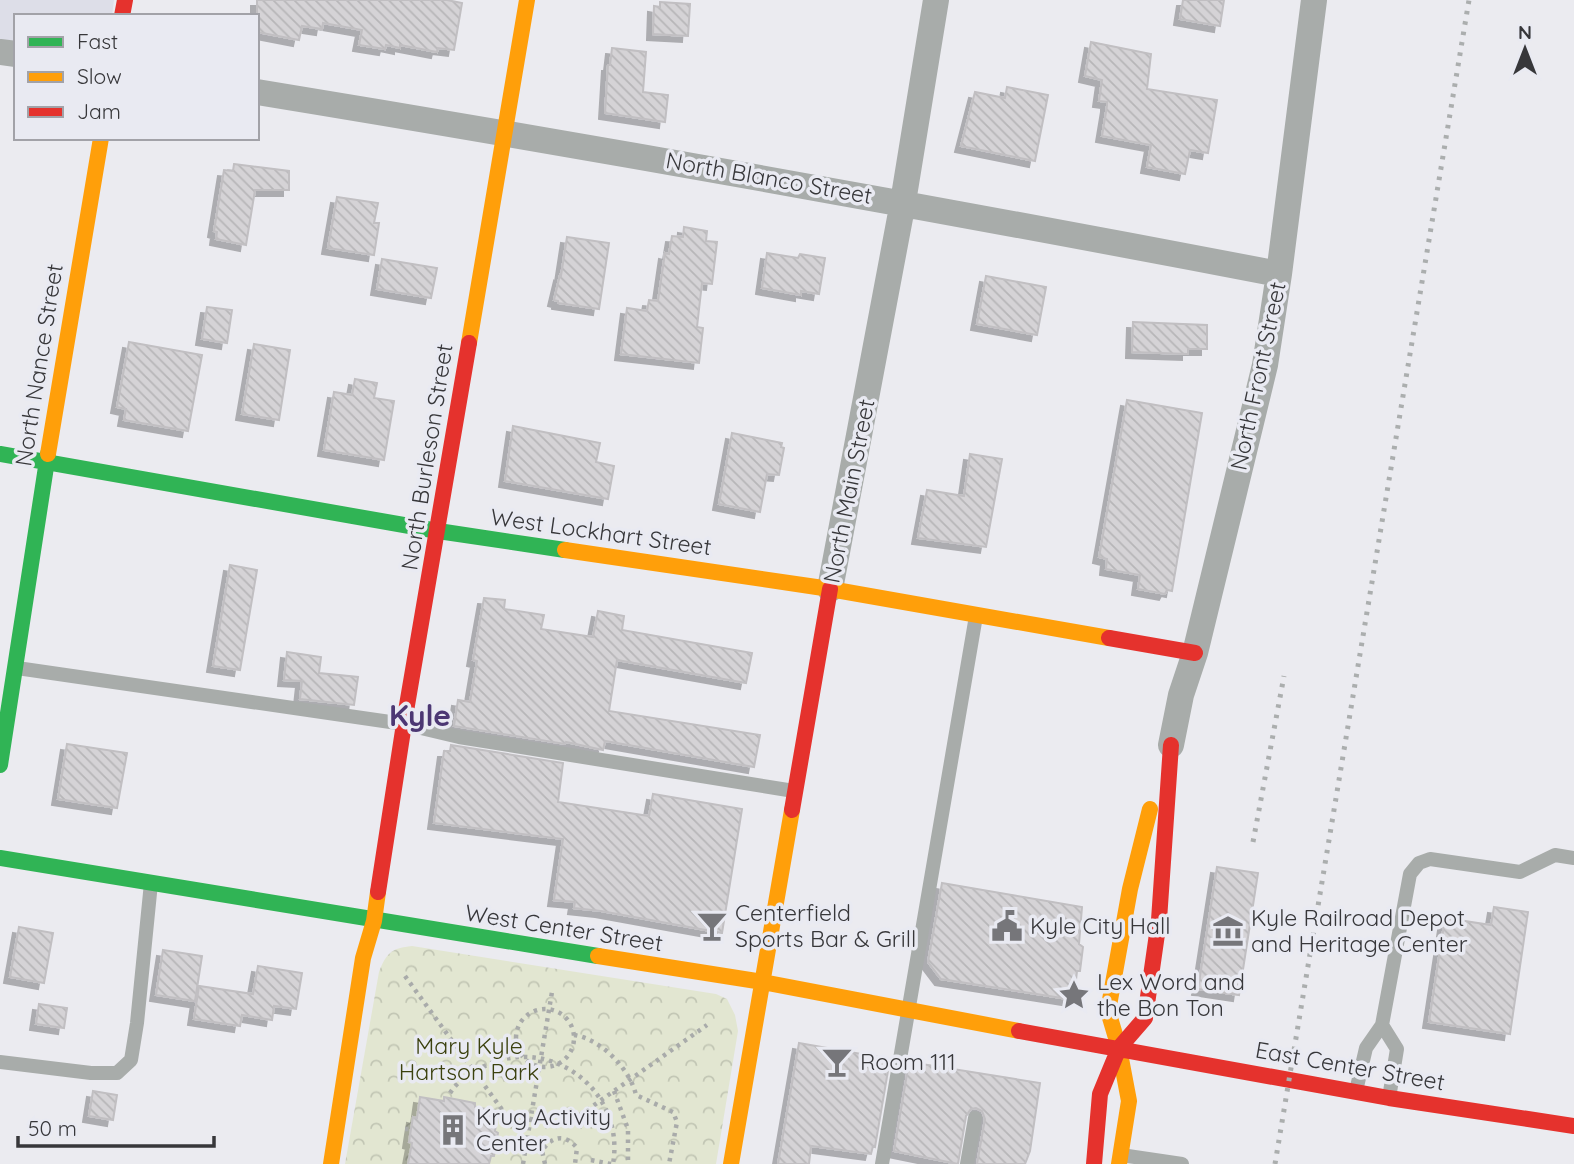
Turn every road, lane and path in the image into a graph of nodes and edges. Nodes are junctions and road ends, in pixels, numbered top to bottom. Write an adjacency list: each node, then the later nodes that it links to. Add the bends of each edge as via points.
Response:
1 (527, 0): 5 (street, North Burleson Street)
2 (936, 0): 7 (street, North Main Street)
3 (1314, 0): 8 (street, North Front Street)
4 (259, 92): 5 (street, North Blanco Street)
5 (503, 132): 7 (street, North Blanco Street); 11 (street, North Burleson Street)
6 (101, 140): 10 (street, North Nance Street)
7 (903, 202): 8 (street, North Blanco Street); 12 (street, North Main Street)
8 (1279, 274): 14 (street, North Front Street, via 1265,365)
9 (0, 454): 10 (street, West Lockhart Street)
10 (47, 462): 11 (street, West Lockhart Street); 15 (street, North Nance Street)
11 (438, 531): 12 (street, West Lockhart Street); 16 (street, North Burleson Street)
12 (830, 589): 13 (street, West Lockhart Street); 19 (street, North Main Street)
13 (976, 614): 14 (street, West Lockhart Street); 28 (lane)
14 (1195, 653): 17 (street, North Front Street)
15 (16, 668): 16 (lane); 18 (street, North Nance Street)
16 (404, 724): 19 (lane, via 459,737); 23 (street, North Burleson Street)
17 (1171, 745): 32 (street, North Front Street, via 1145,824 1109,1005); 32 (street, North Front Street, via 1159,920 1145,1018)
18 (0, 765)
19 (794, 791): 25 (street, North Main Street)
20 (0, 858): 22 (street, West Center Street)
21 (1574, 858): 29 (lane, via 1556,855 1520,872 1430,859 1419,863 1410,874)
22 (152, 882): 23 (street, West Center Street); 35 (lane, via 131,1060 117,1073)
23 (374, 921): 25 (street, West Center Street); 56 (street, North Burleson Street, via 363,958)
24 (405, 976): 38 (path)
25 (764, 982): 28 (street, West Center Street); 63 (street, North Main Street)
26 (552, 992): 27 (path)
27 (549, 1009): 31 (path, via 563,1015); 33 (path, via 536,1010 521,1021 516,1044); 34 (path)
28 (907, 1011): 32 (street, West Center Street); 64 (lane)
29 (1382, 1024): 41 (lane, via 1366,1048); 43 (lane, via 1397,1049)
30 (707, 1025): 39 (path)
31 (573, 1035): 36 (path, via 570,1052); 39 (path, via 584,1036 600,1047)
32 (1119, 1048): 41 (street, East Center Street); 53 (street, via 1100,1094); 55 (street, via 1129,1101)
33 (522, 1055): 34 (path); 37 (path); 38 (path)
34 (541, 1058): 36 (path); 37 (path)
35 (0, 1062)
36 (557, 1063): 37 (path); 44 (path, via 580,1075)
37 (539, 1067): 46 (path)
38 (474, 1071): 42 (path); 46 (path, via 506,1115)
39 (631, 1079): 40 (path); 62 (path, via 636,1096 673,1112 677,1122)
40 (614, 1091): 44 (path); 61 (path, via 628,1129)
41 (1356, 1091): 43 (street, East Center Street)
42 (450, 1093)
43 (1389, 1098): 49 (street, East Center Street)
44 (601, 1101): 48 (path); 60 (path, via 612,1124)
45 (975, 1118): 65 (lane)
46 (531, 1119): 47 (path); 51 (path)
47 (543, 1121)
48 (566, 1125)
49 (1574, 1125)
50 (496, 1143): 51 (path)
51 (525, 1149): 52 (path); 57 (path)
52 (542, 1151): 58 (path); 59 (path, via 556,1138 571,1140 577,1148)
53 (1094, 1158): 55 (lane)
54 (591, 1160): 60 (path)
55 (1120, 1160): 66 (lane)
56 (331, 1164)
57 (523, 1164)
58 (545, 1164)
59 (575, 1164)
60 (612, 1164)
61 (628, 1164)
62 (669, 1164)
63 (731, 1164)
64 (882, 1164)
65 (967, 1164)
66 (1182, 1164)

